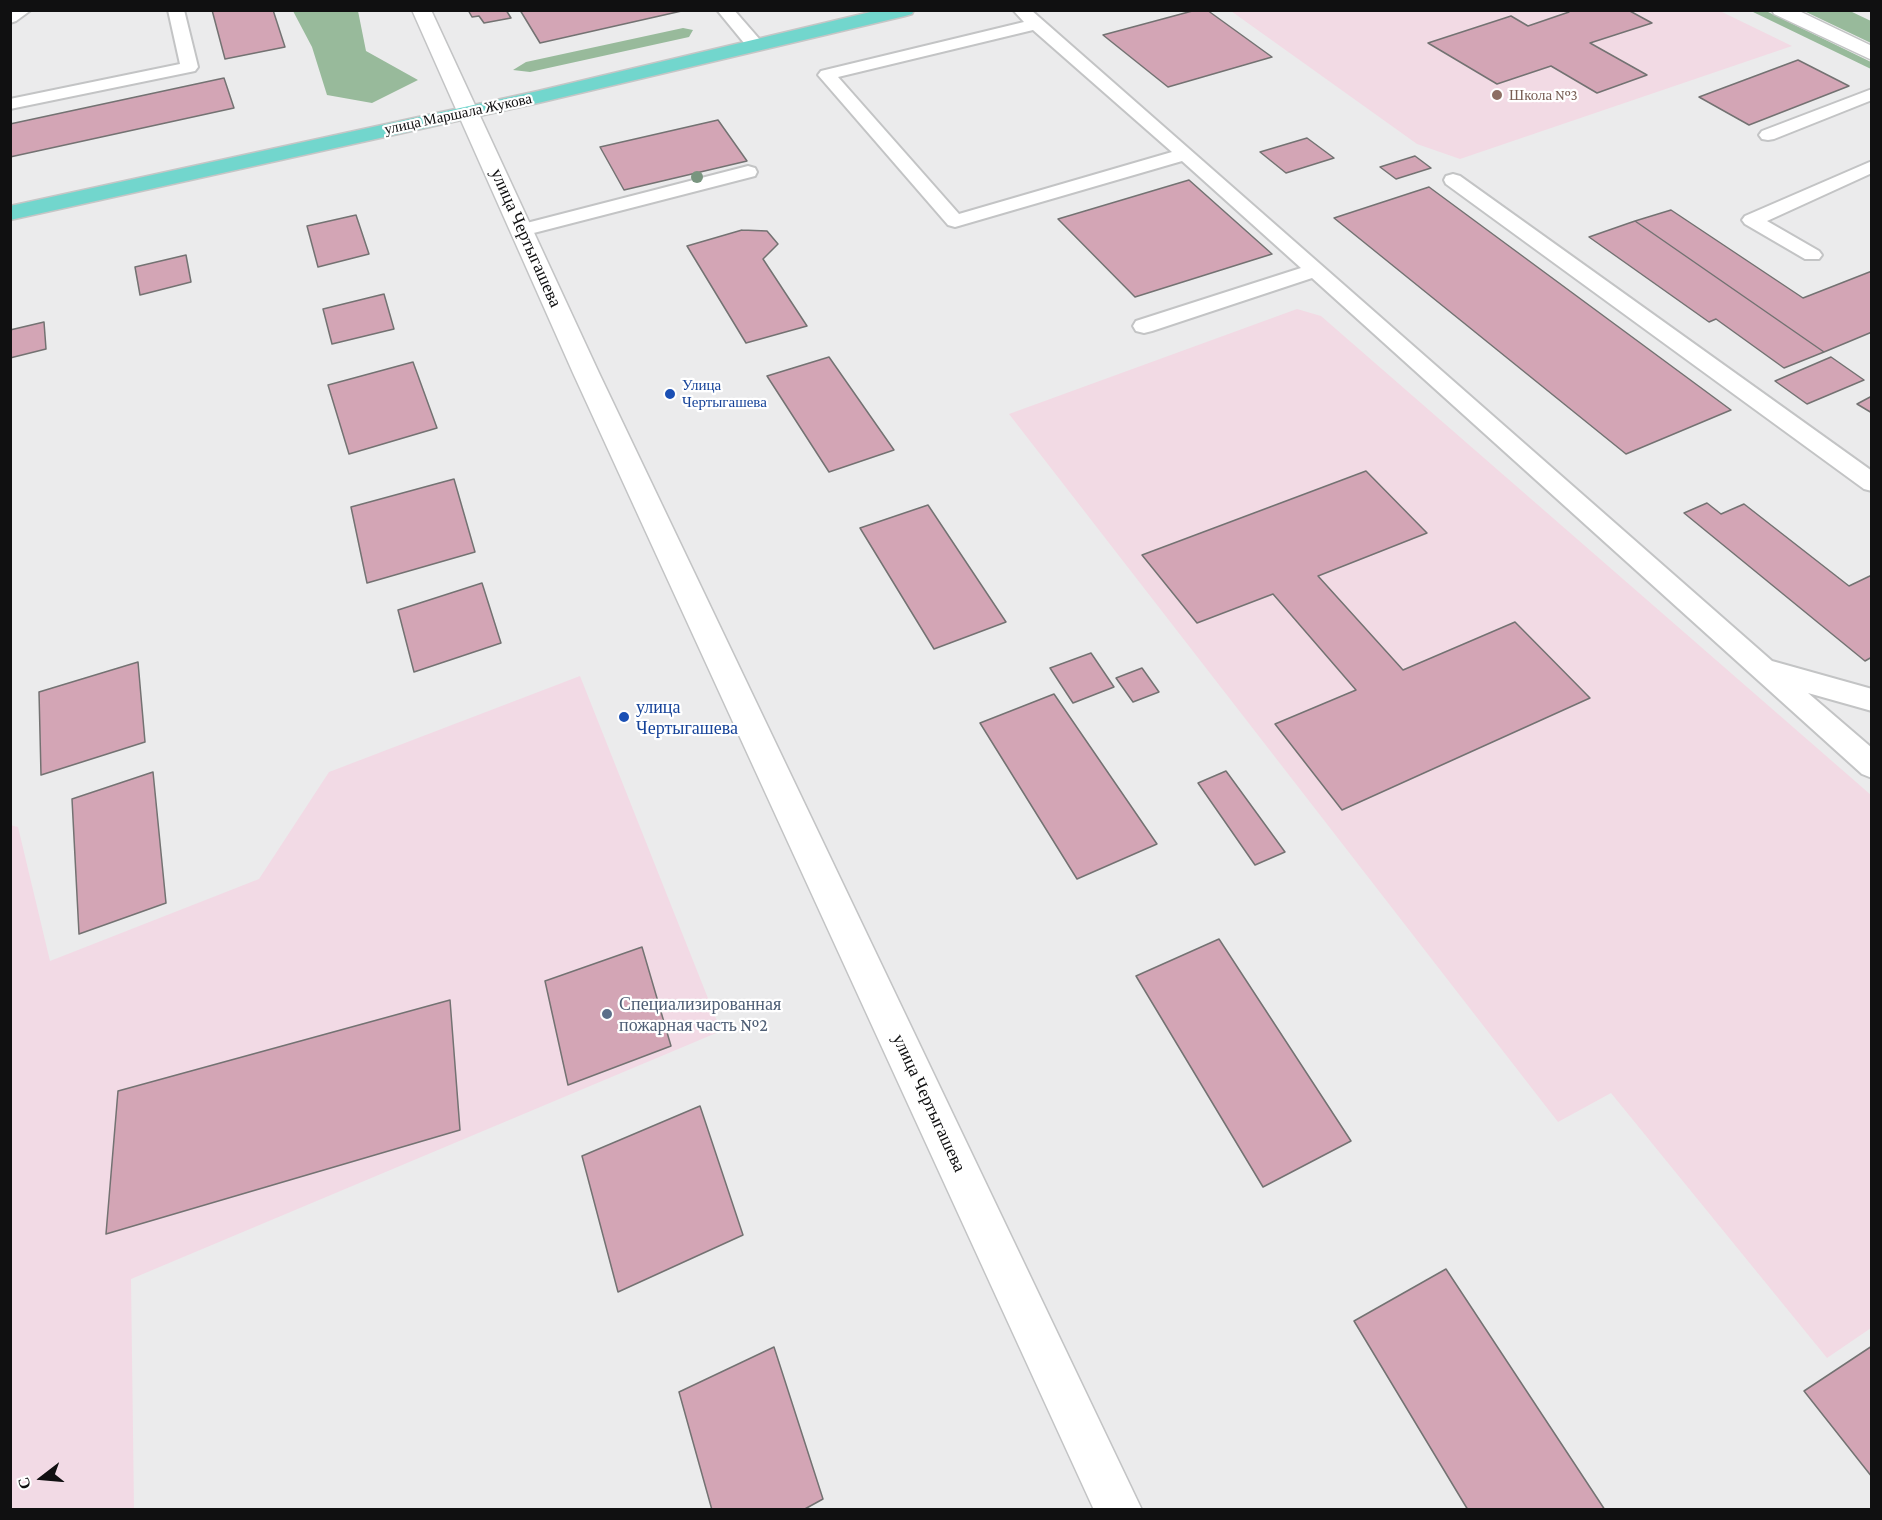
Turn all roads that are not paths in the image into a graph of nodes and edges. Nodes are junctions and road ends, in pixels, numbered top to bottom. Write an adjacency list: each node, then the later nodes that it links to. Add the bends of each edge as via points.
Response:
1 (23, 10): 8 (lane)
2 (176, 10): 13 (lane, via 189,67)
3 (421, 10): 14 (street, улица Чертыгашева)
4 (724, 10): 10 (lane)
5 (905, 10): 10 (main road, улица Маршала Жукова)
6 (1021, 10): 9 (lane)
7 (1781, 10): 11 (street)
8 (10, 18)
9 (1036, 24): 16 (lane); 16 (lane, via 827,75 955,221)
10 (755, 45): 14 (main road, улица Маршала Жукова)
11 (1872, 54)
12 (1872, 94): 15 (lane)
13 (10, 104)
14 (468, 112): 20 (main road, улица Маршала Жукова); 21 (street, улица Чертыгашева)
15 (1768, 135)
16 (1185, 154): 23 (lane)
17 (1872, 166): 22 (lane, via 1752,220)
18 (748, 172): 21 (lane)
19 (1452, 180): 25 (lane)
20 (10, 213)
21 (522, 230): 29 (street, улица Чертыгашева)
22 (1812, 255)
23 (1316, 270): 24 (lane); 26 (lane)
24 (1144, 326)
25 (1872, 483)
26 (1763, 670): 27 (lane); 28 (lane)
27 (1872, 700)
28 (1872, 766)
29 (1119, 1509)

